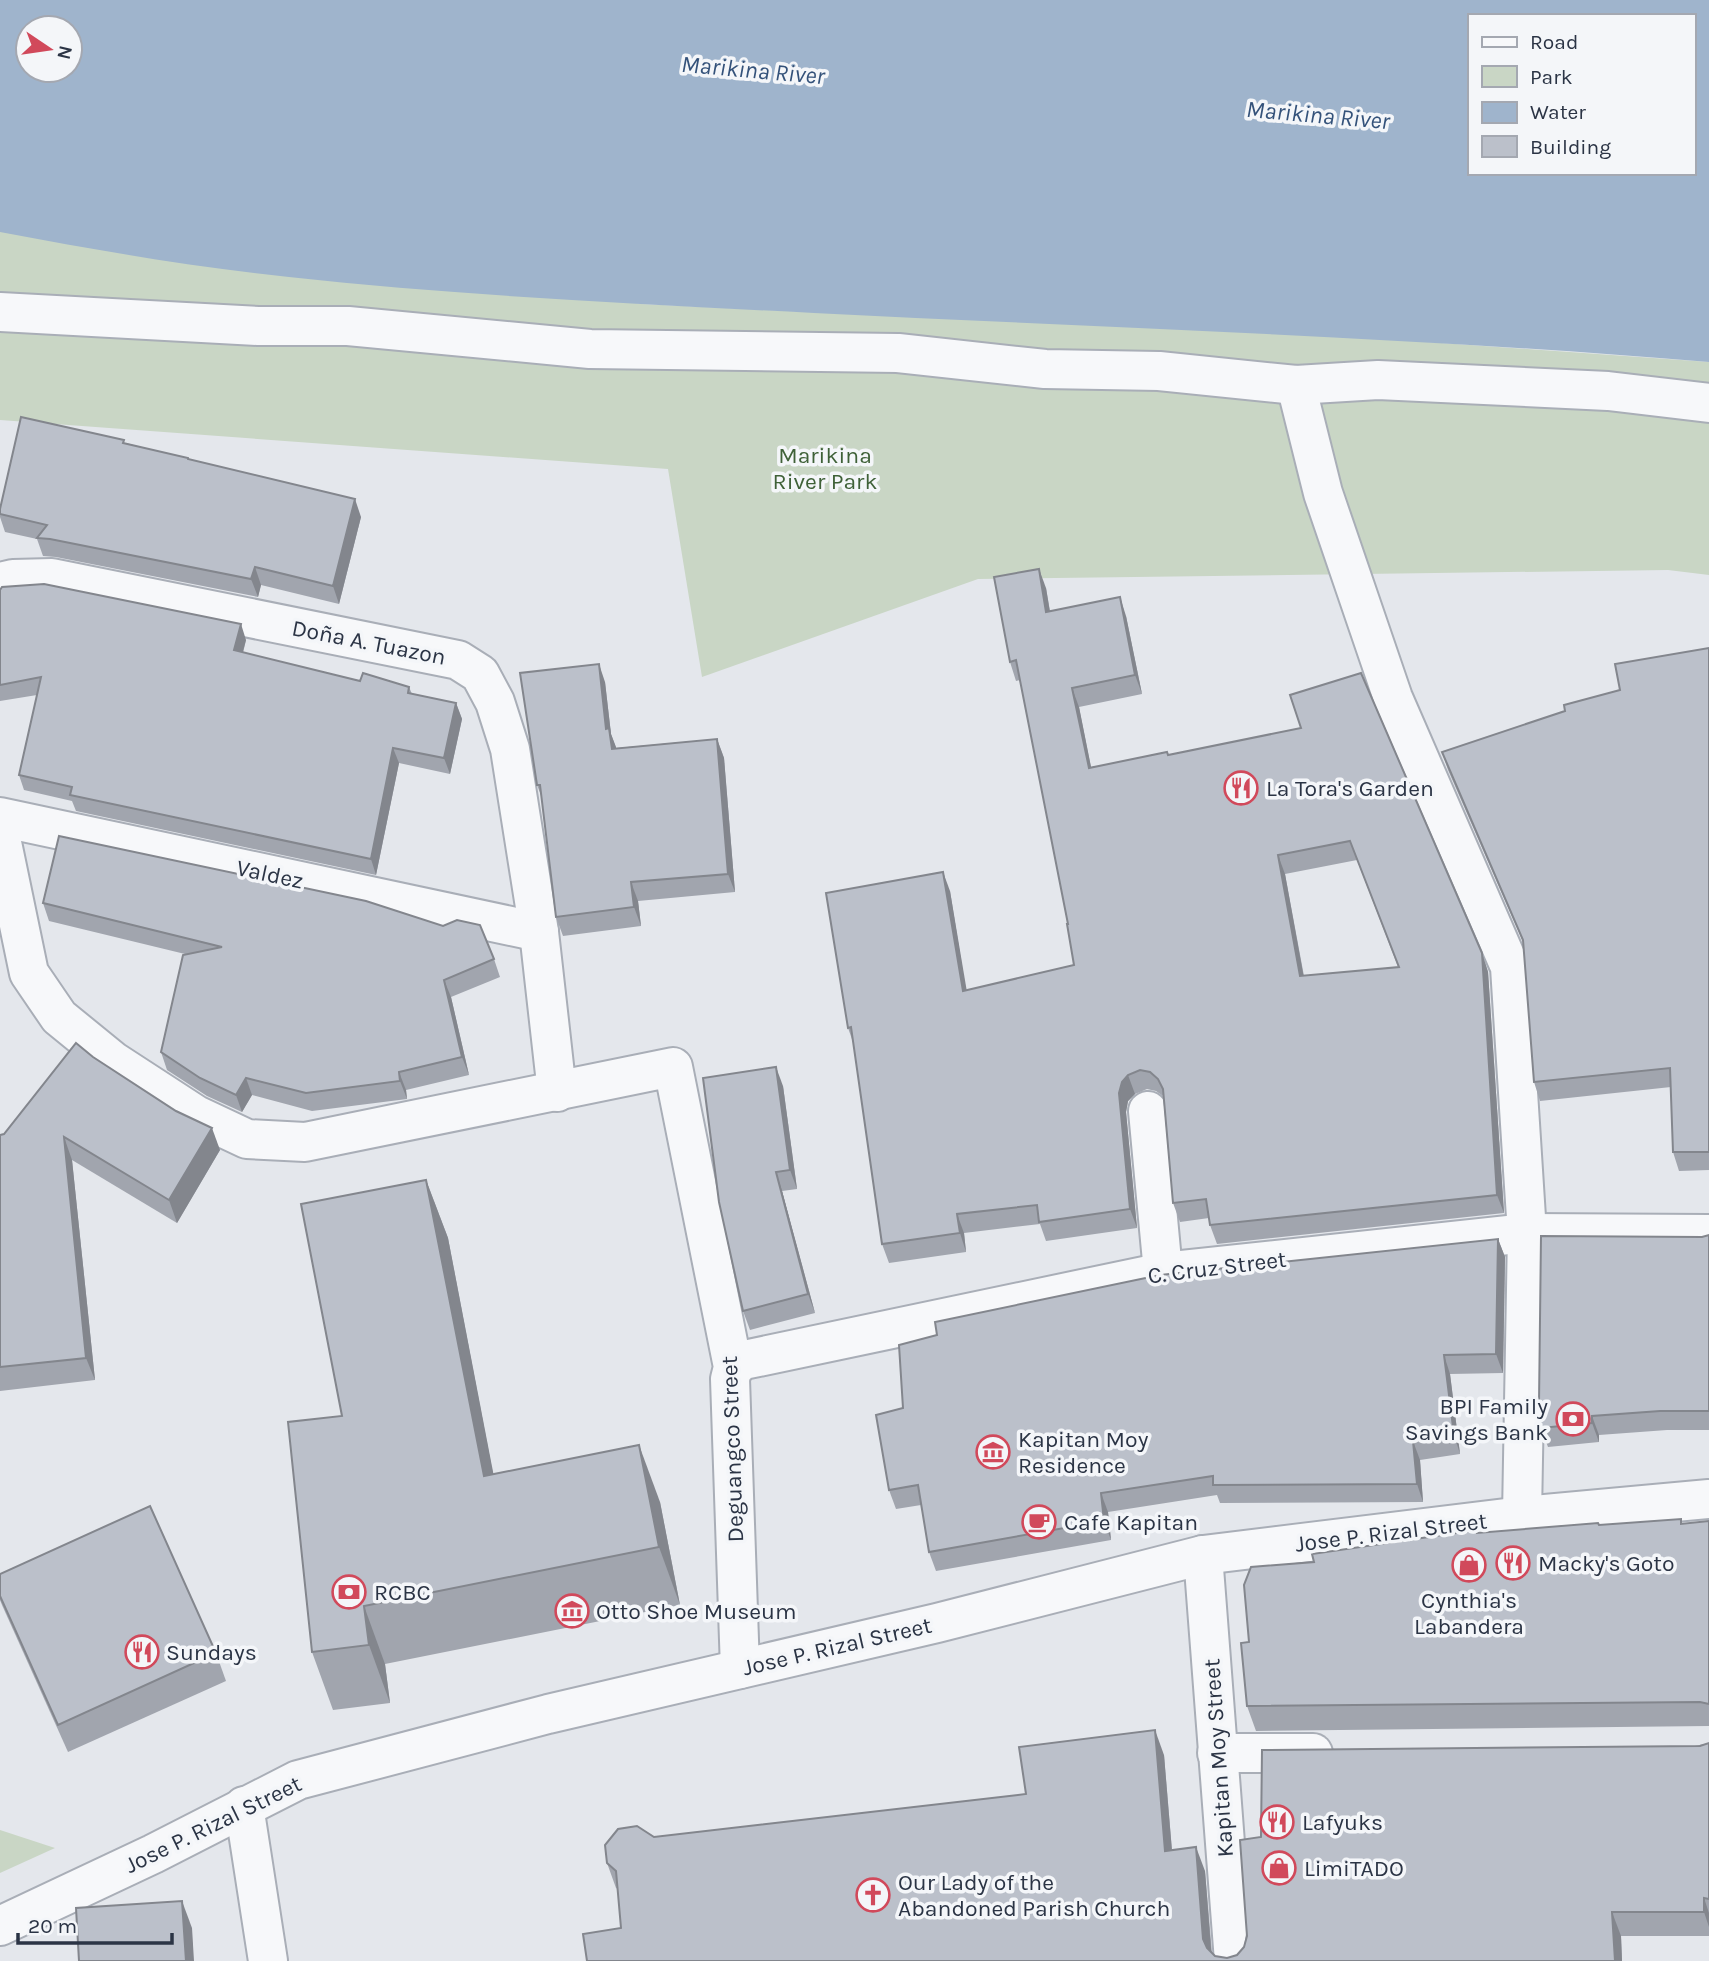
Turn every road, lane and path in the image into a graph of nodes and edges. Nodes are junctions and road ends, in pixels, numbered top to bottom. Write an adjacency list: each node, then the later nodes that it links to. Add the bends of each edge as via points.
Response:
1 (0, 312): 2 (street, via 258,326 348,326 590,349 898,354 1045,369 1159,372)
2 (1296, 385): 3 (street, via 1378,380 1608,391); 10 (street, via 1323,493 1393,698 1510,967)
3 (1709, 403)
4 (0, 582): 7 (street, Doña A. Tuazon, via 51,578 458,660 480,674 495,702 510,749)
5 (0, 817): 7 (street, Valdez)
6 (0, 833): 8 (street, via 29,973 59,1017 113,1061 196,1115 247,1139 305,1142)
7 (539, 932): 8 (street, Doña A. Tuazon)
8 (557, 1092): 13 (street, Deguangco Street, via 673,1067)
9 (1148, 1111): 12 (street)
10 (1527, 1233): 11 (street, C. Cruz Street); 12 (street, C. Cruz Street); 15 (street)
11 (1709, 1234)
12 (1163, 1272): 13 (street, C. Cruz Street, via 744,1360)
13 (733, 1367): 17 (street, Deguangco Street)
14 (1709, 1499): 15 (street, Jose P. Rizal Street)
15 (1522, 1516): 16 (street, Jose P. Rizal Street)
16 (1203, 1555): 17 (street, Jose P. Rizal Street); 19 (street, Kapitan Moy Street)
17 (740, 1668): 20 (street, Jose P. Rizal Street, via 298,1780)
18 (1353, 1752): 19 (street)
19 (1217, 1753): 23 (street, Kapitan Moy Street)
20 (244, 1806): 21 (street, Jose P. Rizal Street); 22 (street)
21 (0, 1926)
22 (268, 1961)
23 (1234, 1961)

